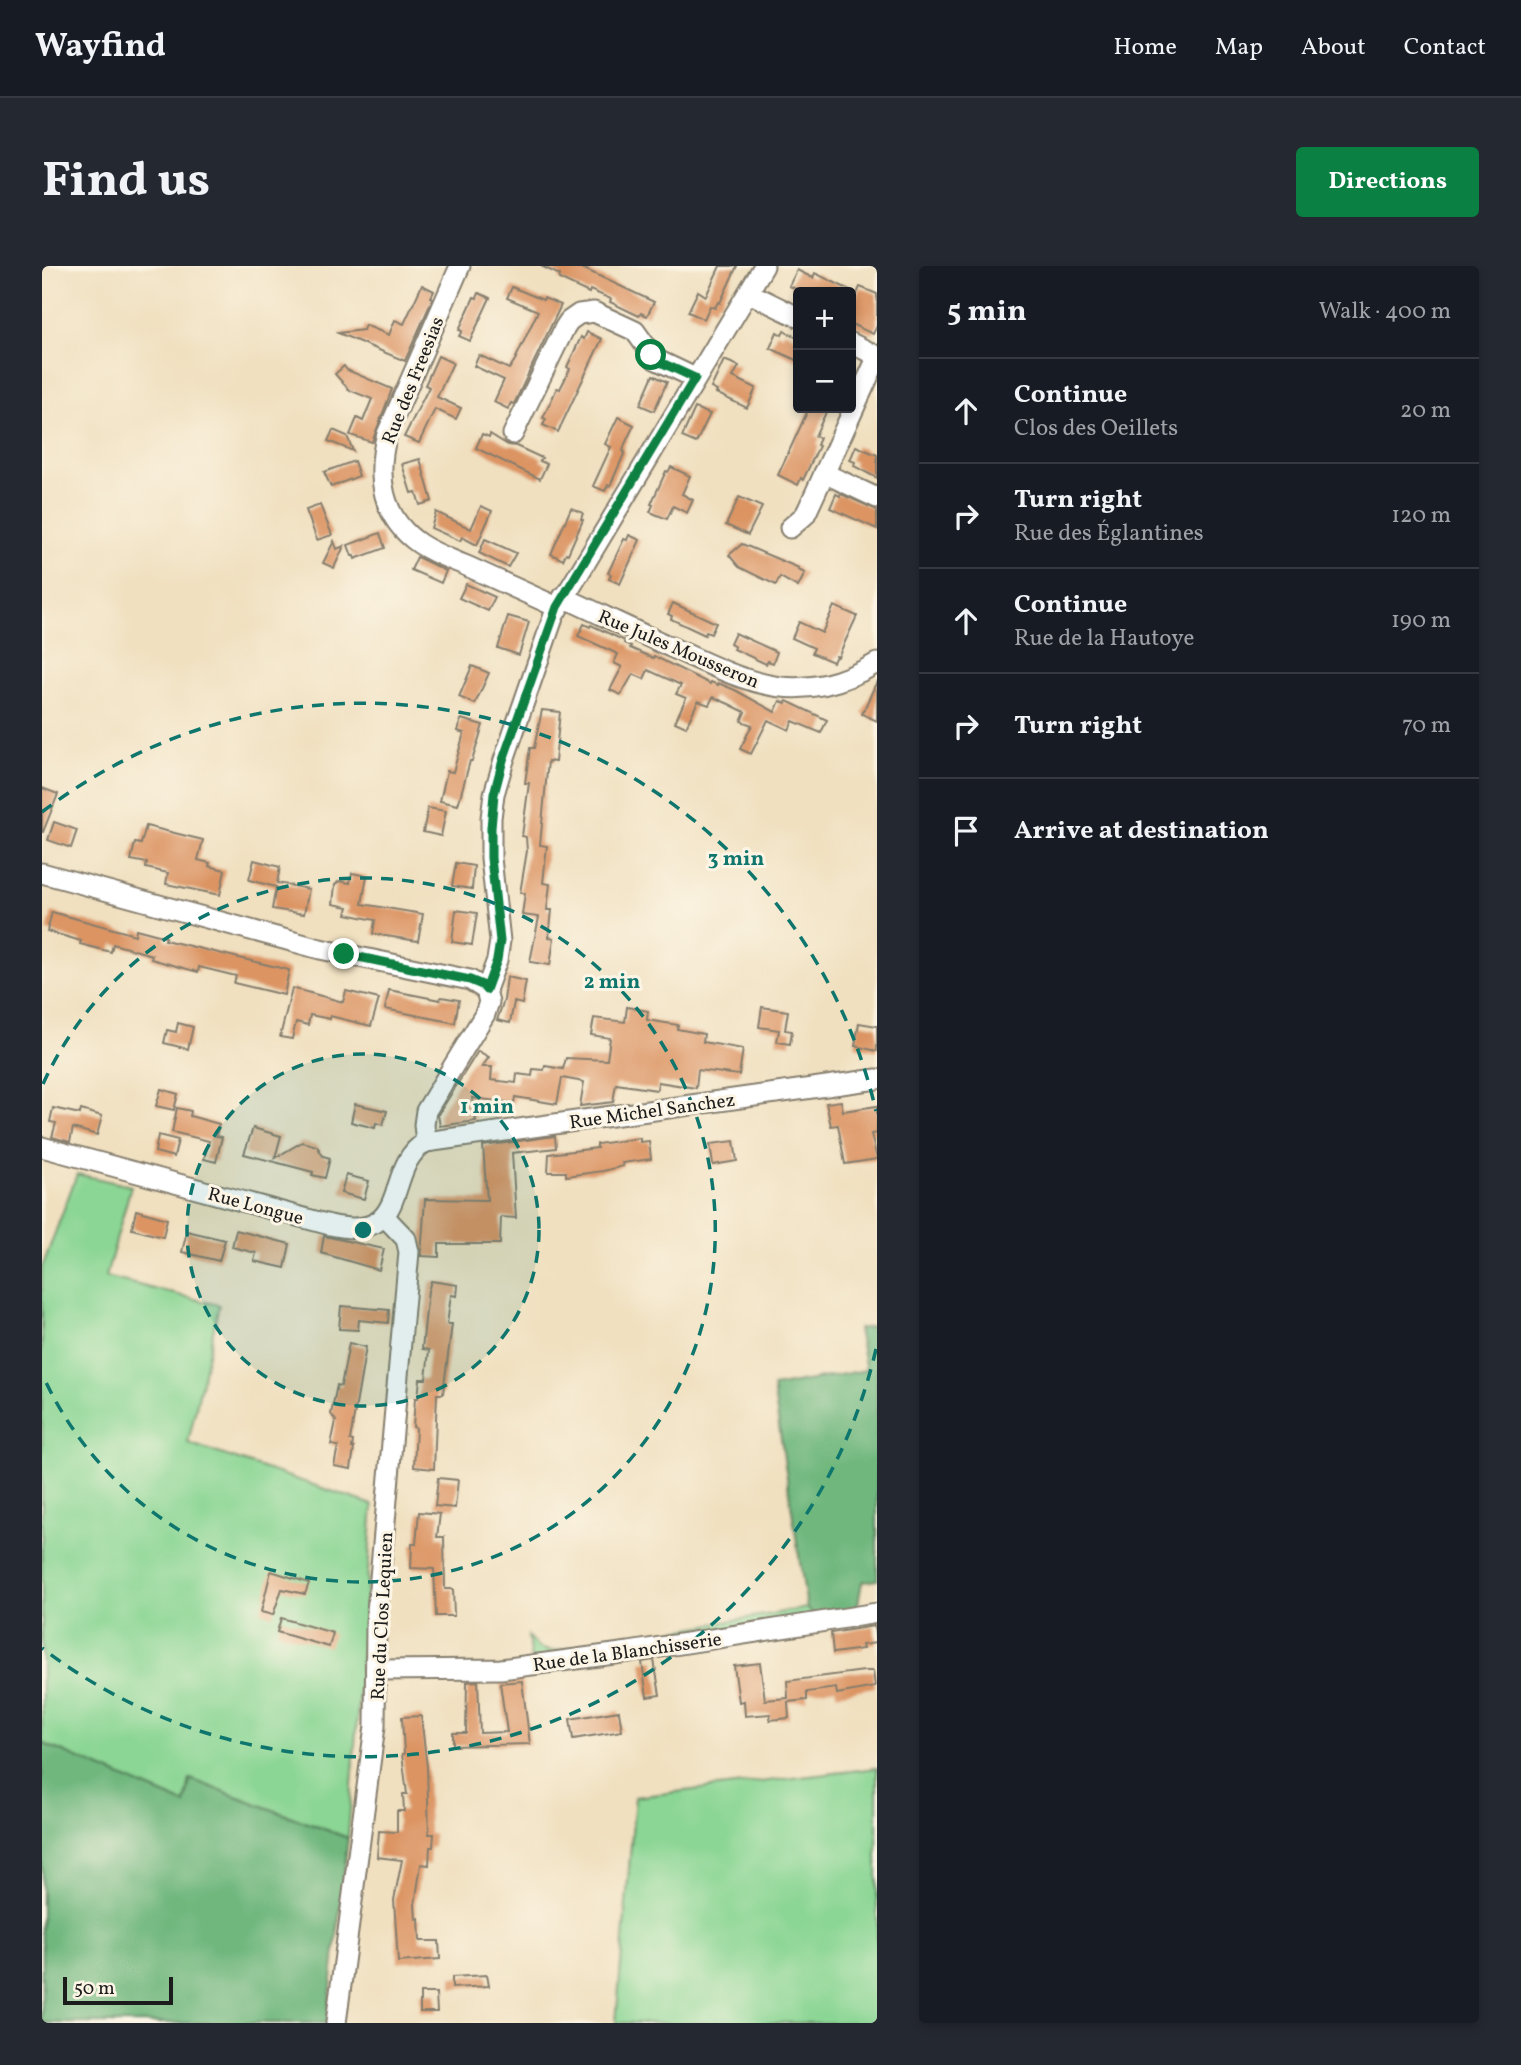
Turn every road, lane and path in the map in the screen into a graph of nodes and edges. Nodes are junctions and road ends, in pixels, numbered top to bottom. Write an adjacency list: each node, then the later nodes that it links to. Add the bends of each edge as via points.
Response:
1 (460, 266): 12 (street, Rue des Freesias, via 387,434 381,459 383,493 393,516 421,545)
2 (764, 266): 3 (street)
3 (749, 293): 4 (street); 7 (street)
4 (793, 315)
5 (856, 346): 6 (street)
6 (877, 357): 9 (street)
7 (695, 378): 8 (street, via 655,359 635,331 594,312 579,314 565,327); 12 (street)
8 (513, 434)
9 (824, 473): 10 (street); 11 (street, via 804,515)
10 (877, 498)
11 (790, 528)
12 (560, 602): 13 (street, Rue Jules Mousseron, via 765,686 820,685); 15 (street, via 494,794 491,858 500,941)
13 (877, 663)
14 (42, 873): 15 (street, via 320,949 470,980)
15 (486, 990): 17 (street, via 485,1014 426,1111)
16 (877, 1079): 17 (street, Rue Michel Sanchez)
17 (426, 1142): 19 (street, via 410,1158)
18 (42, 1147): 19 (street, Rue Longue, via 338,1227 363,1227)
19 (384, 1216): 21 (street, Rue du Clos Lequien, via 406,1239 409,1252 376,1623)
20 (877, 1613): 21 (street, Rue de la Blanchisserie, via 501,1669)
21 (376, 1670): 22 (street, Rue du Clos Lequien, via 375,1726)
22 (336, 2023)

